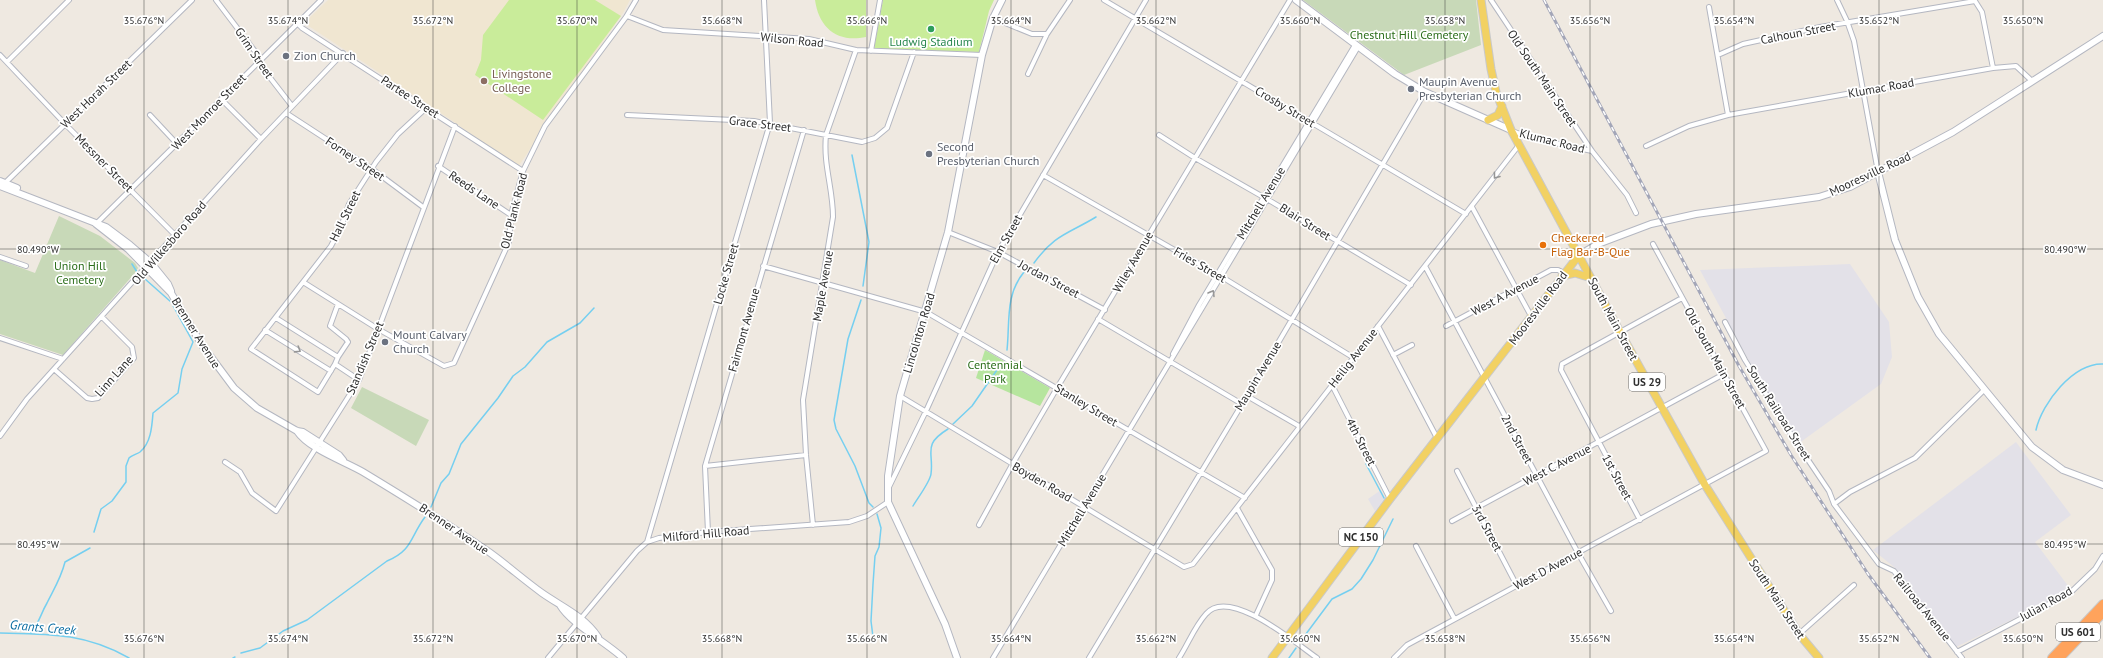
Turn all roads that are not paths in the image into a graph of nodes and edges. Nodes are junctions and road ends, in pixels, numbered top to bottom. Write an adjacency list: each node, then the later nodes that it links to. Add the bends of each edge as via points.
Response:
1 (69, 0): 36 (street)
2 (192, 0): 54 (street, West Horah Street)
3 (216, 0): 35 (street, Grim Street)
4 (636, 0): 19 (street, Old Plank Road)
5 (764, 0): 26 (street, Locke Street)
6 (880, 0): 29 (street)
7 (1002, 0): 20 (street, Lincolnton Road)
8 (1070, 0): 24 (street)
9 (1104, 0): 21 (street, Crosby Street)
10 (1146, 0): 21 (street, Elm Street)
11 (1290, 0): 39 (street, Wiley Avenue)
12 (1296, 0): 27 (street)
13 (1481, 0): 45 (main road, South Main Street / US 29, via 1491,69)
14 (1491, 0): 64 (street, Old South Main Street)
15 (1837, 0): 23 (street)
16 (319, 1): 22 (street, West Monroe Street)
17 (1975, 1): 23 (street, Calhoun Street); 37 (street, via 1982,12)
18 (1709, 7): 34 (street)
19 (627, 16): 26 (street, Wilson Road, via 663,30); 69 (street, Old Plank Road, via 545,126)
20 (993, 18): 24 (street, via 1032,34); 33 (street, Lincolnton Road)
21 (1135, 18): 39 (street, Crosby Street); 71 (street, Elm Street)
22 (297, 23): 31 (street, Partee Street); 35 (street, West Monroe Street)
23 (1848, 23): 34 (street, Calhoun Street, via 1743,44); 41 (street)
24 (1047, 34): 38 (street)
25 (2103, 36): 40 (street)
26 (765, 37): 28 (street, Wilson Road, via 809,39); 52 (street, Locke Street)
27 (1356, 46): 42 (street, via 1394,74); 53 (street, Mitchell Avenue)
28 (856, 50): 29 (street, Wilson Road); 59 (street, Maple Avenue)
29 (871, 51): 30 (street, Wilson Road)
30 (914, 52): 33 (street, Wilson Road); 59 (street, Grace Street, via 887,128 875,138 862,142)
31 (343, 53): 44 (street, Old Wilkesboro Road); 46 (street, Partee Street)
32 (0, 55): 36 (street, Messner Street)
33 (982, 55): 81 (street, Lincolnton Road)
34 (1718, 55): 50 (street)
35 (260, 60): 43 (street, West Monroe Street); 44 (street, Grim Street, via 261,66)
36 (7, 62): 54 (street, Messner Street)
37 (1993, 68): 40 (street, Klumac Road, via 2016,66); 41 (street, Klumac Road)
38 (1028, 74)
39 (1240, 80): 53 (street, Crosby Street); 65 (street, Wiley Avenue)
40 (2032, 81): 70 (street, Mooresville Road, via 1954,132)
41 (1863, 91): 50 (street, Klumac Road); 70 (street)
42 (1426, 92): 51 (street); 66 (street, Maupin Avenue)
43 (221, 99): 60 (street); 61 (street, West Monroe Street)
44 (292, 106): 47 (street, Old Wilkesboro Road)
45 (1502, 106): 51 (main road, via 1498,115); 57 (main road, South Main Street / US 29)
46 (426, 108): 55 (street, Partee Street); 68 (street, Hall Street, via 391,143)
47 (286, 113): 60 (street, Old Wilkesboro Road); 68 (street, Forney Street)
48 (150, 115): 61 (street)
49 (627, 115): 52 (street, Grace Street)
50 (1728, 115): 63 (street, Klumac Road, via 1689,126)
51 (1488, 120): 57 (street)
52 (770, 123): 56 (street, Grace Street); 168 (street, Locke Street)
53 (1311, 123): 66 (street, Crosby Street); 74 (street, Mitchell Avenue)
54 (65, 124): 72 (street, West Horah Street); 73 (street, Messner Street)
55 (455, 126): 67 (street, Standish Street); 69 (street, Partee Street)
56 (804, 130): 59 (street, Grace Street); 91 (street, Fairmont Avenue)
57 (1511, 130): 62 (main road, South Main Street / US 29); 64 (street, Klumac Road, via 1531,138)
58 (1158, 135): 65 (street, Blair Street)
59 (826, 136): 98 (street, Maple Avenue, via 825,158 834,217)
60 (261, 139): 83 (street, Old Wilkesboro Road)
61 (178, 145): 73 (street, West Monroe Street)
62 (1519, 145): 75 (street, Heilig Avenue, one-way to 75); 87 (main road, South Main Street / US 29)
63 (1646, 146)
64 (1592, 151): 77 (street, Old South Main Street, via 1625,193)
65 (1195, 158): 74 (street, Blair Street); 82 (street, Wiley Avenue)
66 (1383, 165): 78 (street, Crosby Street); 84 (street, Maupin Avenue)
67 (438, 166): 76 (street, Standish Street); 79 (street, Reeds Lane)
68 (372, 169): 76 (street, Forney Street); 97 (street, Hall Street, via 351,200 342,227 331,246)
69 (523, 171): 79 (street, Old Plank Road)
70 (1878, 172): 87 (street, Mooresville Road, via 1850,187 1819,197 1703,213 1651,224 1598,244); 133 (street, via 1895,240 1918,298 1939,334)
71 (1043, 175): 82 (street, Fries Street); 86 (street, Elm Street)
72 (1, 185): 80 (street, Brenner Avenue)
73 (130, 190): 80 (street, West Monroe Street); 83 (street, Messner Street)
74 (1266, 198): 84 (street, Blair Street); 93 (street, Mitchell Avenue); 95 (street, Mitchell Avenue)
75 (1472, 206): 78 (street, Heilig Avenue); 100 (street)
76 (423, 207): 114 (street, Standish Street)
77 (1636, 213)
78 (1466, 214): 92 (street, Heilig Avenue)
79 (511, 215): 114 (street, Old Plank Road, via 509,242 454,363 444,366)
80 (96, 224): 89 (street, Brenner Avenue)
81 (948, 232): 86 (street, Jordan Street); 104 (street, Lincolnton Road)
82 (1149, 234): 93 (street, Fries Street); 103 (street, Wiley Avenue)
83 (175, 235): 89 (street, Old Wilkesboro Road)
84 (1338, 242): 99 (street, Blair Street); 109 (street, Maupin Avenue)
85 (1653, 244): 101 (street, Old South Main Street)
86 (998, 252): 103 (street, Jordan Street); 116 (street, Elm Street)
87 (1578, 255): 94 (main road, Mooresville Road / NC 150); 96 (main road, South Main Street / US 29)
88 (0, 257): 90 (street)
89 (149, 265): 106 (street, Old Wilkesboro Road); 144 (street, Brenner Avenue, via 171,293 202,345 234,388 257,408 297,431 300,436)
90 (26, 266)
91 (763, 266): 98 (street, Stanley Street); 149 (street, Fairmont Avenue)
92 (1425, 266): 99 (street, Heilig Avenue); 110 (street, 2nd Street)
93 (1217, 274): 95 (street, Fries Street); 124 (street, Mitchell Avenue, via 1175,347)
94 (1563, 275): 96 (main road, via 1575,273); 100 (street, West A Avenue, via 1558,270 1551,270); 105 (main road, Mooresville Road / NC 150)
95 (1222, 277): 109 (street, Fries Street); 124 (street, Mitchell Avenue, one-way to 95)
96 (1591, 278): 117 (main road, South Main Street / US 29)
97 (303, 282): 102 (street); 107 (street, Hall Street)
98 (823, 282): 104 (street, Stanley Street); 146 (street, Maple Avenue, via 803,400)
99 (1410, 285): 112 (street, Heilig Avenue)
100 (1516, 288): 105 (street); 110 (street, West A Avenue)
101 (1682, 298): 117 (street); 128 (street, Old South Main Street)
102 (338, 304): 114 (street); 121 (street, via 330,326 348,342)
103 (1105, 310): 108 (street, Wiley Avenue)
104 (926, 312): 116 (street, Stanley Street); 134 (street, Lincolnton Road)
105 (1531, 316): 129 (main road, Mooresville Road / NC 150)
106 (102, 317): 123 (street, Old Wilkesboro Road); 126 (street, Linn Lane, via 132,347 134,358 98,398 92,399 87,398)
107 (276, 318): 115 (street, Hall Street); 121 (street)
108 (1098, 319): 124 (street); 132 (street, Wiley Avenue)
109 (1292, 319): 122 (street, Fries Street); 135 (street, Maupin Avenue)
110 (1455, 322): 113 (street, West A Avenue); 129 (street, 2nd Street)
111 (1725, 322): 159 (street, South Railroad Street, via 1794,440 1829,491)
112 (1378, 326): 120 (street); 122 (street, Heilig Avenue)
113 (1446, 326)
114 (378, 329): 130 (street, Standish Street)
115 (265, 330): 127 (street, one-way to 127); 127 (street, Hall Street, via 251,349 318,392)
116 (960, 332): 132 (street, Stanley Street); 138 (street, Elm Street)
117 (1620, 332): 137 (main road, South Main Street / US 29); 143 (street, 1st Street, via 1562,364 1561,370)
118 (0, 338): 123 (street)
119 (1412, 345): 120 (street)
120 (1393, 355): 142 (street)
121 (338, 357): 125 (street)
122 (1354, 358): 131 (street, Heilig Avenue)
123 (63, 360): 126 (street, Old Wilkesboro Road)
124 (1171, 362): 136 (street); 140 (street, Mitchell Avenue)
125 (335, 364): 127 (street); 130 (street)
126 (55, 370): 141 (street, Old Wilkesboro Road, via 16,411)
127 (331, 371)
128 (1724, 374): 137 (street, West C Avenue); 145 (street, Old South Main Street)
129 (1484, 377): 142 (main road, Mooresville Road / NC 150); 152 (street, 2nd Street)
130 (359, 380): 144 (street, Standish Street)
131 (1332, 385): 139 (street, Heilig Avenue); 157 (street, 4th Street)
132 (1057, 388): 140 (street, Stanley Street); 148 (street, Wiley Avenue)
133 (1984, 390): 154 (street, via 2032,447 2053,464 2075,476); 159 (street, via 1916,458 1850,492)
134 (900, 396): 138 (street, Boyden Road); 155 (street, Lincolnton Road)
135 (1247, 396): 136 (street, Maupin Avenue); 139 (street)
136 (1242, 404): 150 (street, Maupin Avenue)
137 (1662, 409): 143 (street, West C Avenue); 153 (main road, South Main Street / US 29)
138 (926, 411): 148 (street, Boyden Road); 155 (street, Elm Street)
139 (1299, 426): 156 (street, Heilig Avenue)
140 (1130, 431): 150 (street, Stanley Street); 160 (street, Mitchell Avenue)
141 (0, 436)
142 (1437, 438): 157 (main road, Mooresville Road / NC 150)
143 (1599, 443): 152 (street, West C Avenue); 163 (street, 1st Street)
144 (319, 445): 147 (street, Standish Street, via 276,511 252,493 240,472); 181 (street, Brenner Avenue, via 495,557)
145 (1766, 451): 153 (street, West D Avenue)
146 (806, 455): 149 (street); 165 (street, Maple Avenue)
147 (225, 462)
148 (1012, 465): 160 (street, Boyden Road); 166 (street, Wiley Avenue)
149 (705, 466): 167 (street, Fairmont Avenue)
150 (1200, 471): 156 (street, Stanley Street); 170 (street, Maupin Avenue)
151 (1457, 471): 162 (street, 3rd Street)
152 (1537, 476): 162 (street, West C Avenue); 171 (street, 2nd Street)
153 (1705, 484): 163 (street, West D Avenue); 182 (main road, South Main Street / US 29)
154 (2103, 485)
155 (888, 489): 158 (street, Lincolnton Road)
156 (1245, 498): 161 (street, Heilig Avenue)
157 (1390, 499): 183 (main road, Mooresville Road / NC 150)
158 (888, 502): 165 (street, Milford Hill Road, via 867,516 849,522); 187 (street, Lincolnton Road, via 945,624)
159 (1834, 504): 184 (street, Railroad Avenue, via 1879,564 1894,571)
160 (1084, 505): 170 (street, Boyden Road); 188 (street, Mitchell Avenue)
161 (1237, 508): 173 (street, Heilig Avenue, via 1193,564); 179 (street, via 1272,570 1272,580)
162 (1476, 509): 164 (street, West C Avenue); 175 (street, 3rd Street)
163 (1640, 520): 171 (street, West D Avenue)
164 (1452, 521)
165 (813, 525): 167 (street, Milford Hill Road)
166 (980, 525)
167 (708, 532): 168 (street, Milford Hill Road, via 659,538)
168 (647, 542): 181 (street, Milford Hill Road)
169 (1416, 546): 180 (street)
170 (1154, 549): 173 (street, Boyden Road); 189 (street, Maupin Avenue)
171 (1578, 553): 175 (street, West D Avenue); 177 (street, 2nd Street)
172 (2103, 556): 184 (street, Julian Road, via 2095,569 2070,593)
173 (1184, 567)
174 (1854, 585): 182 (street)
175 (1517, 586): 180 (street, West D Avenue)
176 (2103, 604): 196 (highway, US 601)
177 (1611, 611)
178 (2103, 613): 197 (highway, US 601)
179 (1256, 615): 183 (street); 190 (street, via 1238,608 1220,606 1207,612)
180 (1454, 618): 193 (street, West D Avenue, via 1407,645)
181 (579, 621): 185 (street, Milford Hill Road); 186 (street, Brenner Avenue, via 591,634)
182 (1799, 634): 194 (main road, South Main Street / US 29)
183 (1286, 637): 191 (main road, Mooresville Road / NC 150); 192 (street)
184 (1957, 652): 195 (street, Railroad Avenue)
185 (548, 658)
186 (623, 658)
187 (957, 658)
188 (993, 658)
189 (1089, 658)
190 (1179, 658)
191 (1272, 658)
192 (1317, 658)
193 (1394, 658)
194 (1819, 658)
195 (1962, 658)
196 (2052, 658)
197 (2060, 658)

